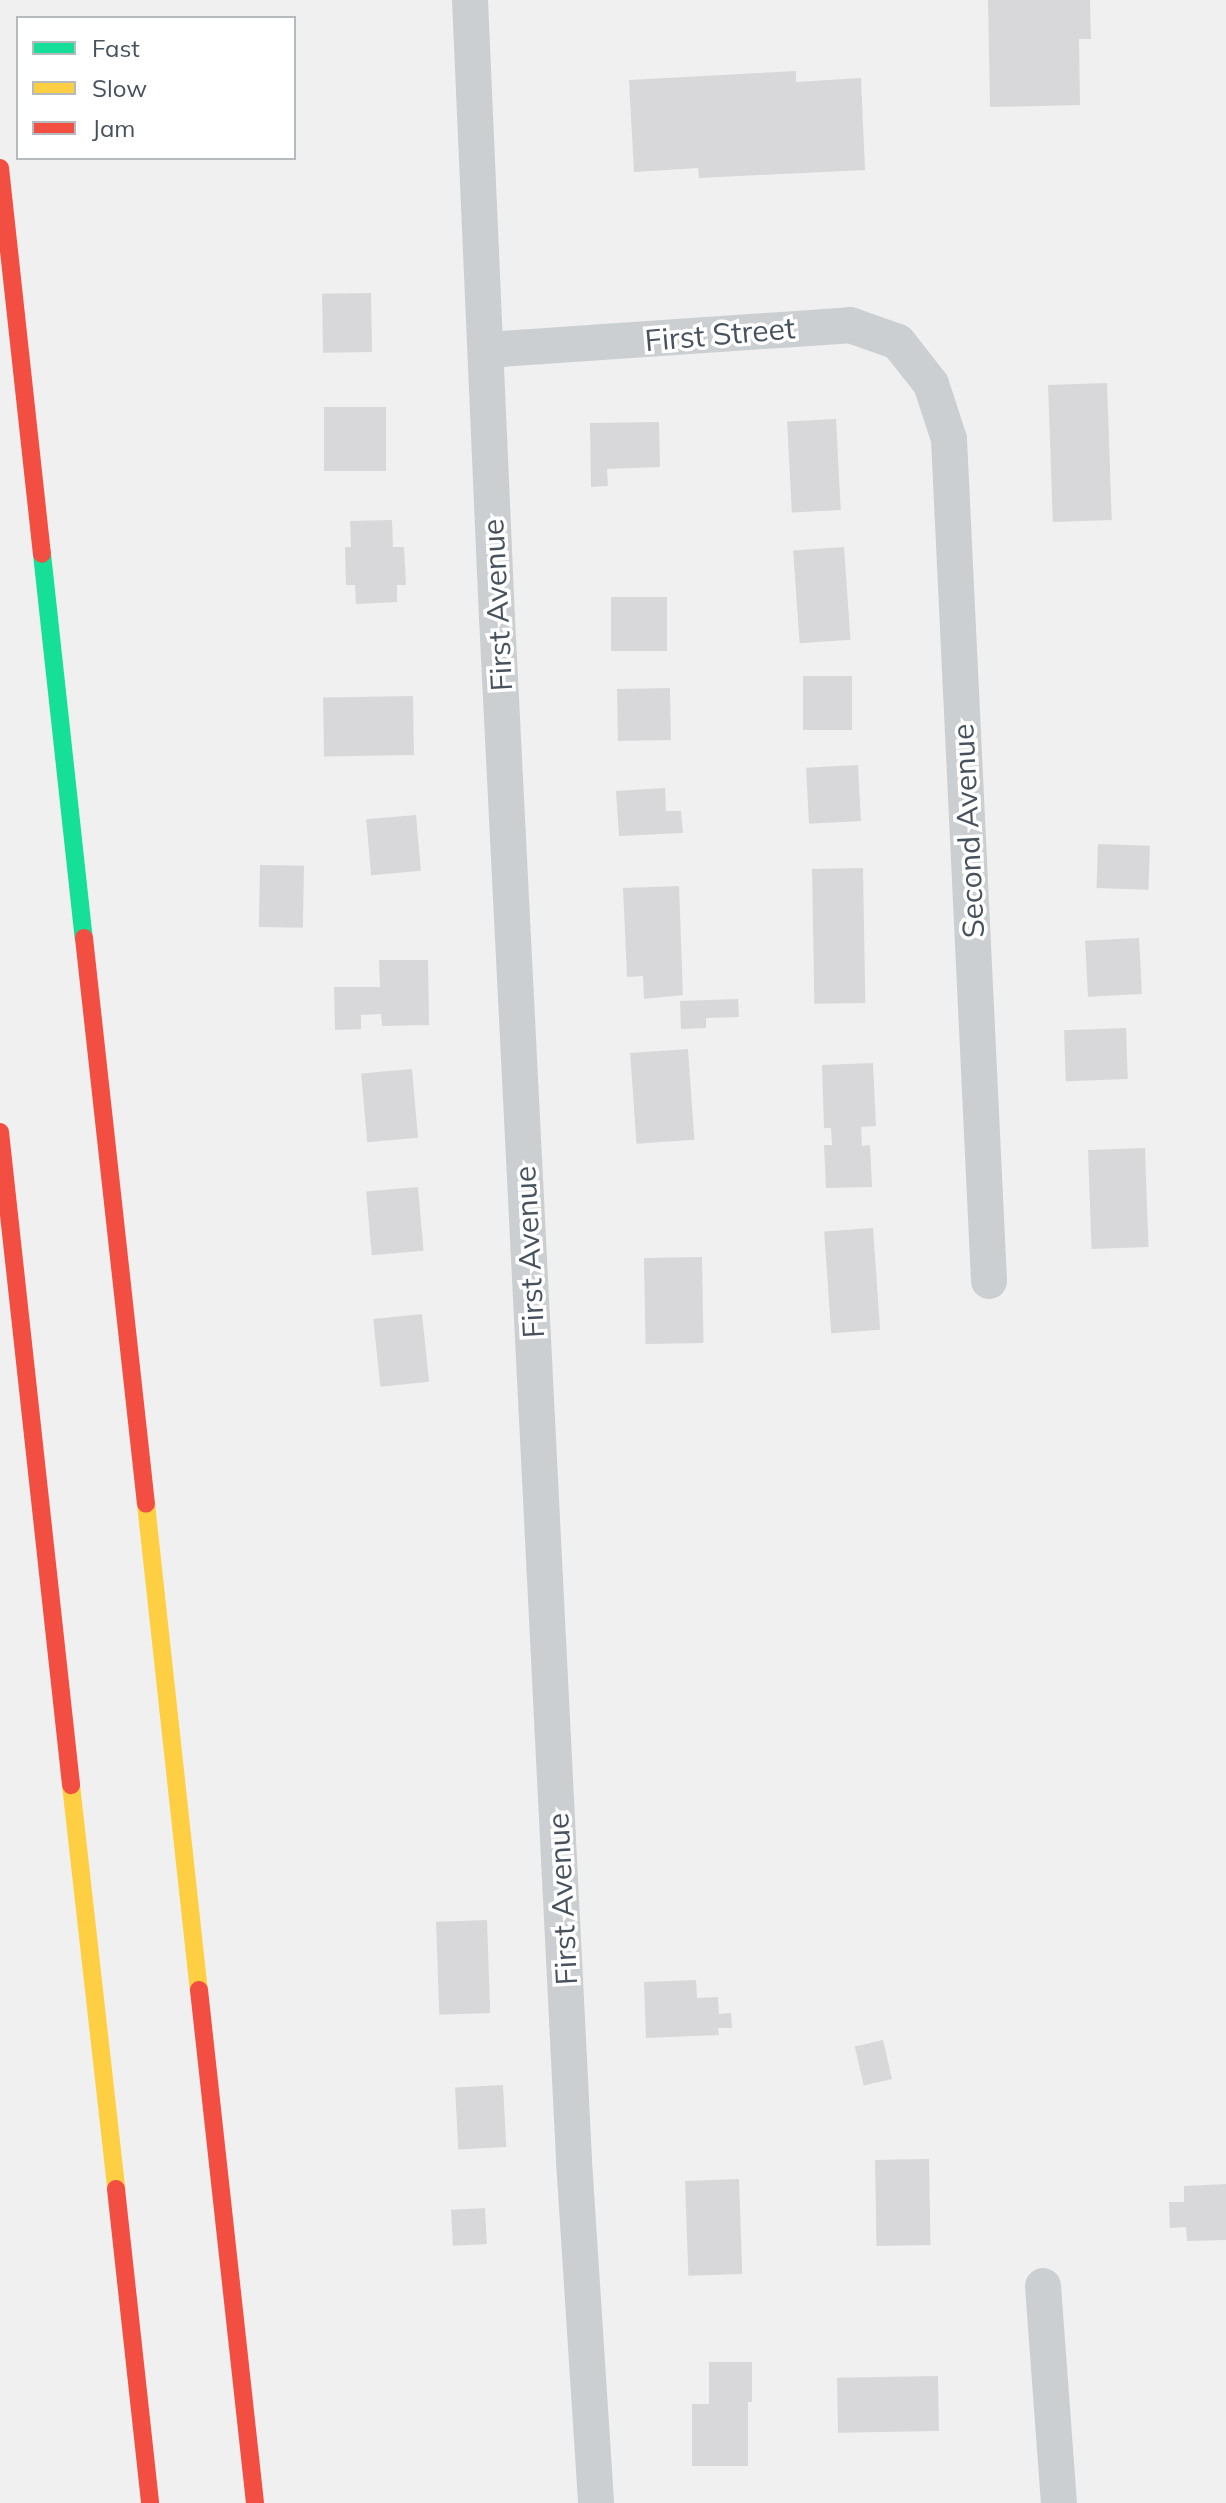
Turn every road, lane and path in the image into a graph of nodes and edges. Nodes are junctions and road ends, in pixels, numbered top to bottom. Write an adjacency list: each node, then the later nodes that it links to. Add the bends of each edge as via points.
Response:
1 (470, 0): 3 (street, First Avenue)
2 (0, 168): 9 (highway)
3 (486, 350): 4 (street, First Street, via 850,325 898,342); 10 (street, First Avenue, via 574,2161)
4 (931, 384): 6 (street, Second Avenue, via 949,439)
5 (0, 1132): 8 (highway)
6 (989, 1281)
7 (1043, 2286): 11 (street)
8 (150, 2503)
9 (255, 2503)
10 (596, 2503)
11 (1059, 2503)

